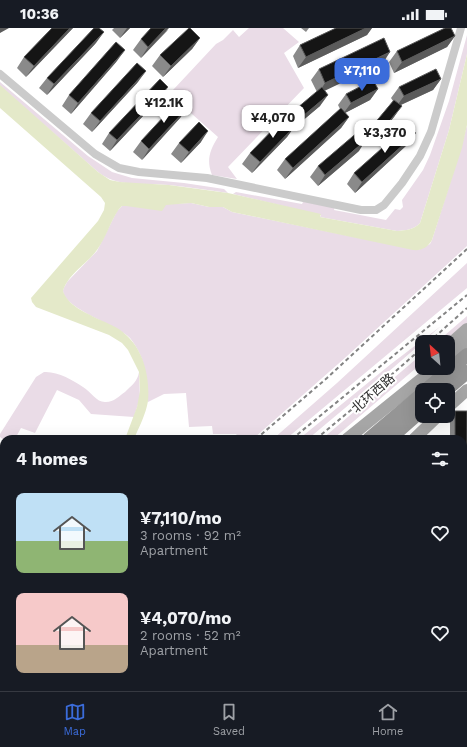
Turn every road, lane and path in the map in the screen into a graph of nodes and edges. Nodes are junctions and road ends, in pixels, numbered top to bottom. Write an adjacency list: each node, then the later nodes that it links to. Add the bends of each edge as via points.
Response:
1 (461, 28): 2 (street, via 431,132 420,156 387,202 378,209 371,210 207,178 119,168 95,154)
2 (0, 74)
3 (467, 329): 4 (main road)
4 (455, 340)
5 (467, 341): 6 (main road)
6 (455, 351)
7 (467, 356): 11 (highway)
8 (467, 372): 12 (highway)
9 (415, 375): 19 (main road, 北环西路)
10 (427, 375): 20 (main road)
11 (434, 383)
12 (454, 383)
13 (467, 390): 15 (main road)
14 (415, 400): 21 (highway)
15 (455, 401)
16 (415, 417): 22 (highway)
17 (415, 419): 23 (highway)
18 (431, 423): 24 (main road)
19 (347, 435)
20 (352, 435)
21 (374, 435)
22 (394, 435)
23 (400, 435)
24 (418, 435)

